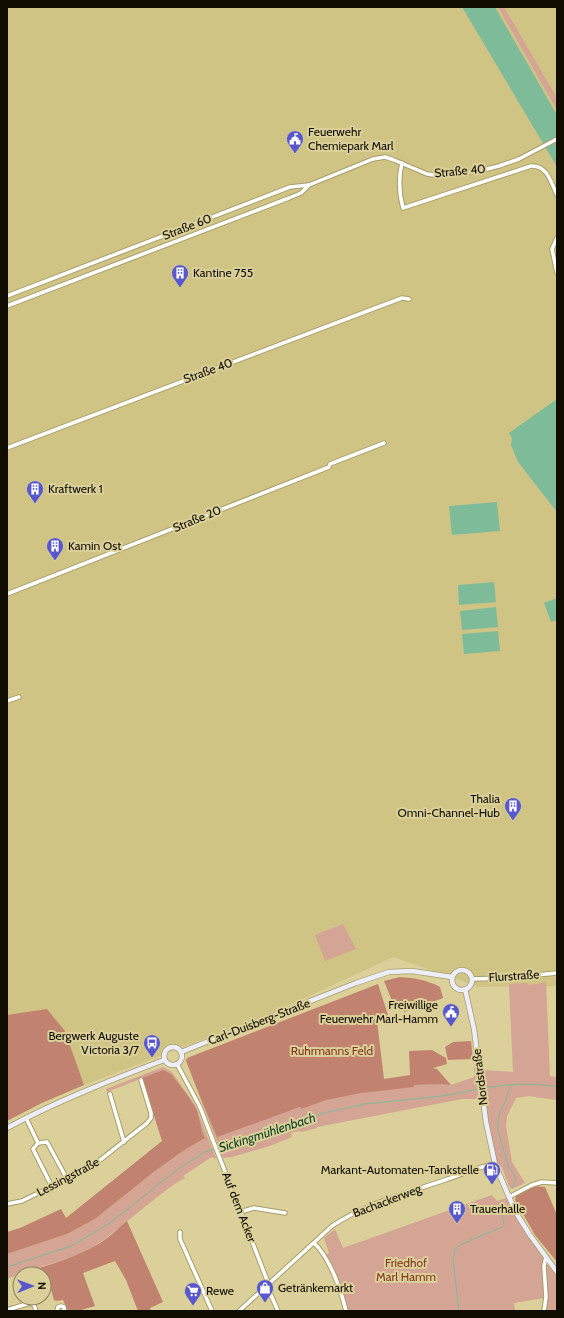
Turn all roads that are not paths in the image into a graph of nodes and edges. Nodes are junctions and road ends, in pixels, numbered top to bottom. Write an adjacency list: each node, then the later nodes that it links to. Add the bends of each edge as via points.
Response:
1 (557, 138): 3 (street, Straße 40, via 528,155 486,170 434,175)
2 (368, 161): 3 (street, Straße 40, via 385,157); 4 (street, Straße 60)
3 (402, 163): 5 (street, via 399,179 403,208 531,166 544,170)
4 (309, 185): 8 (street, Straße 60, via 290,186); 10 (street, via 301,193 290,198)
5 (557, 195)
6 (557, 238): 7 (street, via 552,249)
7 (557, 273)
8 (7, 296)
9 (409, 299): 12 (street, Straße 40, via 402,298)
10 (7, 306)
11 (384, 443): 13 (street, Straße 20)
12 (7, 448)
13 (7, 594)
14 (19, 697): 15 (street)
15 (7, 701)
16 (557, 973): 18 (street, Flurstraße)
17 (452, 977): 18 (main road, via 462,970 469,972); 19 (main road, via 455,987); 20 (main road, Carl-Duisberg-Straße, via 412,970 390,972)
18 (472, 979): 19 (main road)
19 (465, 989): 29 (main road, Nordstraße, via 474,1029 486,1122)
20 (181, 1052): 21 (main road, via 176,1047 169,1047 164,1053); 22 (main road, via 182,1059)
21 (164, 1060): 22 (main road, via 169,1064); 25 (main road, via 47,1107)
22 (177, 1064): 35 (street, Auf dem Acker, via 200,1107)
23 (141, 1080): 27 (street, Lessingstraße, via 152,1118)
24 (110, 1094): 27 (street)
25 (26, 1118): 26 (main road); 28 (street)
26 (7, 1128)
27 (124, 1142): 30 (street, Lessingstraße, via 100,1160)
28 (38, 1143): 30 (street, via 47,1142); 32 (street, via 33,1149)
29 (495, 1164): 33 (main road, Nordstraße); 38 (street, Bachackerweg, via 365,1207 332,1226)
30 (67, 1179): 32 (street, Lessingstraße)
31 (557, 1183): 33 (street, via 542,1182)
32 (52, 1187): 34 (street, Lessingstraße, via 22,1201)
33 (509, 1197): 39 (main road, Nordstraße, via 522,1222)
34 (7, 1204)
35 (240, 1212): 36 (street, via 254,1208); 42 (street, Auf dem Acker, via 267,1280)
36 (285, 1213)
37 (180, 1232): 47 (street, via 180,1239)
38 (314, 1243): 42 (street, Bachackerweg); 50 (street, via 329,1266)
39 (546, 1256): 40 (main road); 41 (main road); 51 (street)
40 (557, 1267)
41 (557, 1272)
42 (267, 1286): 48 (street, Bachackerweg); 49 (street, Auf dem Acker)
43 (7, 1310): 44 (street, via 30,1303)
44 (36, 1311)
45 (57, 1311): 46 (street, via 61,1306 64,1307)
46 (64, 1311)
47 (212, 1311)
48 (239, 1311)
49 (278, 1311)
50 (346, 1311)
51 (544, 1311)

